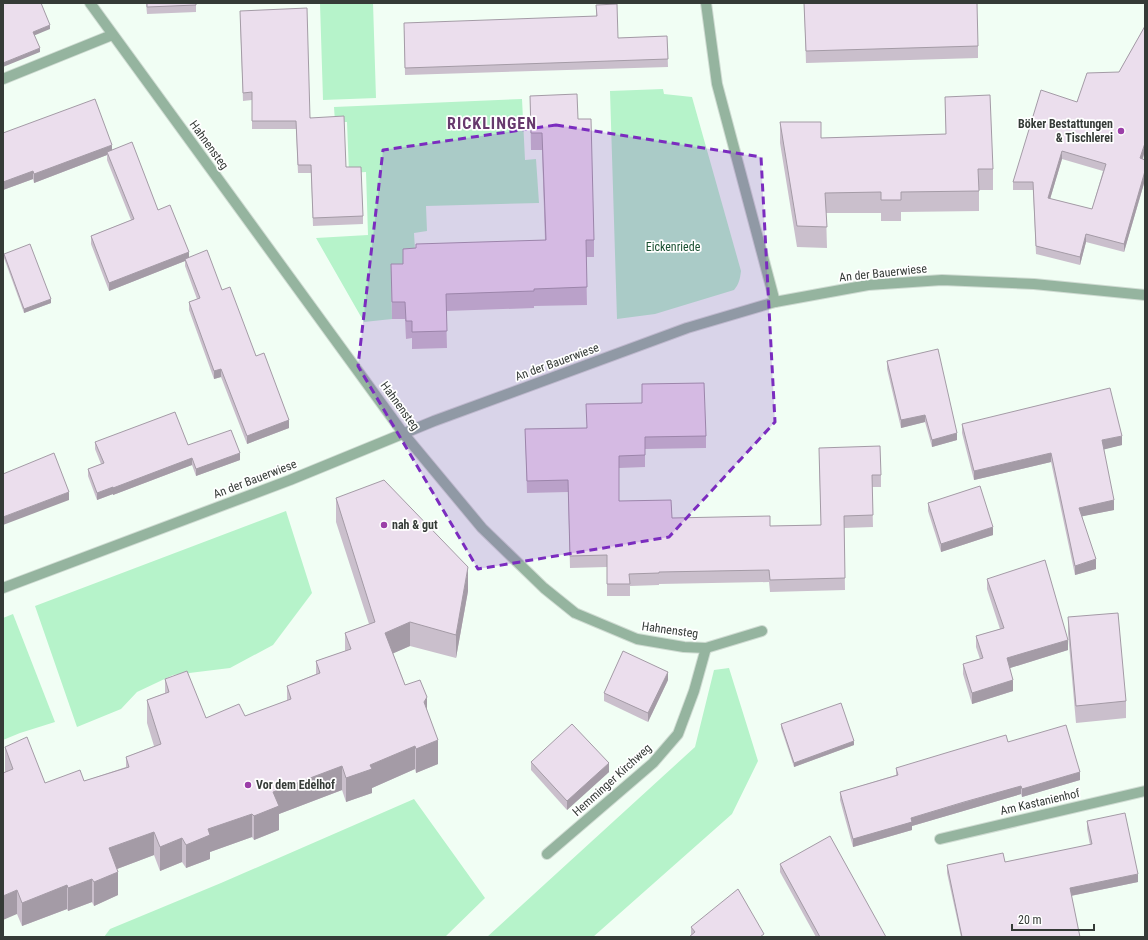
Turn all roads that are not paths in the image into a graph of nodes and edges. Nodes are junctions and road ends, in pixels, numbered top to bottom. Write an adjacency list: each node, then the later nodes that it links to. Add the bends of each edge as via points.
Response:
1 (90, 3): 3 (street, Hahnensteg)
2 (706, 3): 6 (street, via 717,84)
3 (112, 35): 4 (street); 7 (street, Hahnensteg)
4 (3, 79)
5 (1145, 295): 6 (street, An der Bauerwiese, via 1034,284 942,280 868,285)
6 (775, 302): 7 (street, An der Bauerwiese, via 687,328)
7 (403, 433): 8 (street, An der Bauerwiese, via 290,480); 10 (street, Hahnensteg, via 482,528 544,588 575,613 637,639)
8 (3, 588)
9 (762, 632): 10 (street, Hahnensteg)
10 (706, 648): 13 (street, Hemminger Kirchweg, via 678,734 653,763)
11 (1145, 792): 12 (street, Am Kastanienhof)
12 (940, 839)
13 (547, 854)

